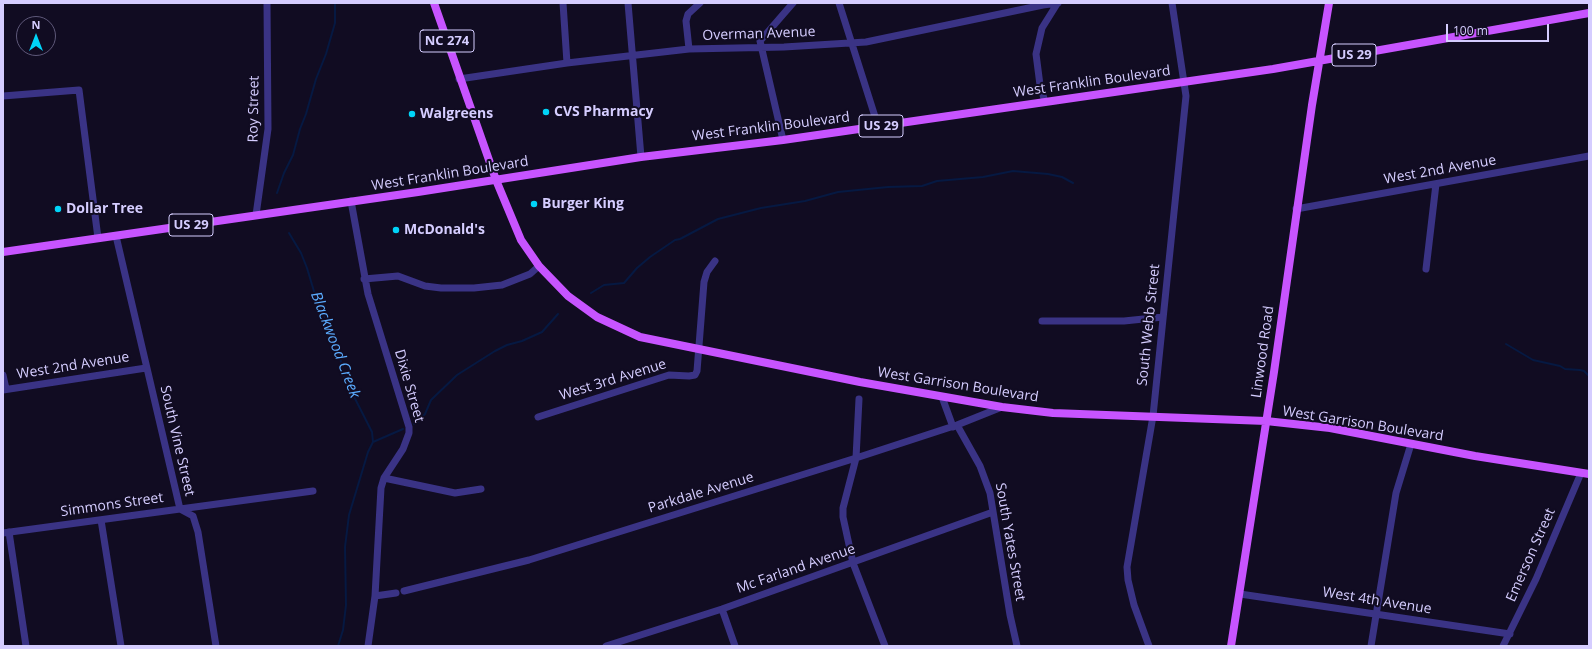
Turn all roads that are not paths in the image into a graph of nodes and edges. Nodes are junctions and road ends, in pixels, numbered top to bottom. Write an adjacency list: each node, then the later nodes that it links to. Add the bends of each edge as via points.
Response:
1 (267, 3): 30 (street, Roy Street, via 268,129)
2 (434, 3): 18 (main road, NC 274)
3 (563, 3): 17 (street)
4 (628, 3): 15 (street)
5 (700, 3): 14 (street, via 688,14 686,21)
6 (793, 3): 13 (street, via 763,36)
7 (839, 3): 12 (street)
8 (1172, 3): 19 (street, South Webb Street)
9 (1329, 3): 16 (main road, Linwood Road)
10 (1057, 4): 12 (street, Overman Avenue); 21 (street, via 1042,28 1036,54)
11 (1589, 13): 16 (main road, West Franklin Boulevard / US 29)
12 (852, 44): 13 (street, Overman Avenue); 22 (street)
13 (760, 48): 14 (street, Overman Avenue); 23 (street)
14 (689, 49): 15 (street, Overman Avenue)
15 (632, 55): 17 (street, Overman Avenue); 25 (street)
16 (1319, 61): 19 (main road, West Franklin Boulevard / US 29); 29 (main road, Linwood Road)
17 (567, 63): 18 (street, Overman Avenue)
18 (459, 79): 26 (main road, NC 274)
19 (1184, 82): 21 (main road, West Franklin Boulevard / US 29); 38 (street, South Webb Street, via 1186,96)
20 (3, 96): 32 (street, via 79,90)
21 (1045, 102): 22 (main road, West Franklin Boulevard / US 29)
22 (878, 126): 23 (main road, West Franklin Boulevard / US 29)
23 (783, 140): 25 (main road, West Franklin Boulevard / US 29)
24 (1589, 156): 27 (street, West 2nd Avenue)
25 (641, 157): 26 (main road, West Franklin Boulevard / US 29)
26 (496, 180): 28 (main road, West Franklin Boulevard / US 29); 35 (main road, West Garrison Boulevard, via 520,240)
27 (1436, 184): 29 (street, West 2nd Avenue); 36 (street)
28 (352, 201): 30 (main road, West Franklin Boulevard / US 29); 37 (street, Dixie Street)
29 (1296, 209): 49 (main road, Linwood Road)
30 (256, 215): 31 (main road, West Franklin Boulevard / US 29)
31 (116, 236): 32 (main road, West Franklin Boulevard / US 29); 41 (street, South Vine Street)
32 (98, 238): 33 (main road, West Franklin Boulevard / US 29)
33 (3, 252)
34 (715, 261): 40 (street, via 704,282)
35 (539, 266): 37 (street, via 530,274 502,285 474,288 425,286 398,276); 40 (main road, West Garrison Boulevard, via 568,296 614,326 640,337)
36 (1426, 269)
37 (364, 279): 54 (street, Dixie Street, via 409,427 403,449)
38 (1163, 317): 39 (street, via 1124,321); 47 (street, South Webb Street)
39 (1042, 321)
40 (699, 350): 44 (main road, West Garrison Boulevard); 48 (street, West 3rd Avenue, via 697,371 693,376 669,375)
41 (146, 368): 43 (street, West 2nd Avenue); 57 (street, South Vine Street)
42 (3, 375): 43 (street)
43 (4, 390)
44 (942, 397): 46 (main road, West Garrison Boulevard); 50 (street, South Yates Street)
45 (859, 399): 52 (street)
46 (1002, 407): 47 (main road, West Garrison Boulevard, via 1053,413); 50 (street, Parkdale Avenue)
47 (1153, 416): 49 (main road, West Garrison Boulevard); 75 (street, South Webb Street, via 1127,567 1134,605)
48 (538, 417)
49 (1266, 421): 51 (main road, West Garrison Boulevard, via 1330,428); 62 (main road, Linwood Road)
50 (955, 426): 52 (street, Parkdale Avenue); 58 (street, South Yates Street, via 985,477)
51 (1412, 444): 53 (main road, West Garrison Boulevard); 65 (street, via 1396,493)
52 (856, 458): 61 (street, via 843,508); 63 (street, Parkdale Avenue, via 529,560)
53 (1585, 474): 66 (street, Emerson Street)
54 (384, 478): 55 (street, via 455,493); 63 (street, Dixie Street, via 381,488)
55 (481, 489)
56 (313, 491): 57 (street, Simmons Street)
57 (180, 509): 59 (street, Simmons Street); 69 (street, South Vine Street, via 193,516 198,532)
58 (993, 512): 61 (street, Mc Farland Avenue); 74 (street, South Yates Street)
59 (102, 520): 60 (street, Simmons Street); 68 (street)
60 (6, 533): 67 (street)
61 (853, 563): 64 (street, Mc Farland Avenue); 73 (street)
62 (1240, 594): 65 (street, West 4th Avenue); 76 (main road, Linwood Road)
63 (375, 596): 70 (street, Dixie Street)
64 (722, 609): 71 (street, Mc Farland Avenue); 72 (street)
65 (1376, 614): 66 (street, West 4th Avenue); 77 (street)
66 (1510, 634): 78 (street, Emerson Street)
67 (26, 646)
68 (121, 646)
69 (216, 646)
70 (368, 646)
71 (606, 646)
72 (736, 646)
73 (885, 646)
74 (1017, 646)
75 (1148, 646)
76 (1231, 646)
77 (1371, 646)
78 (1504, 646)

